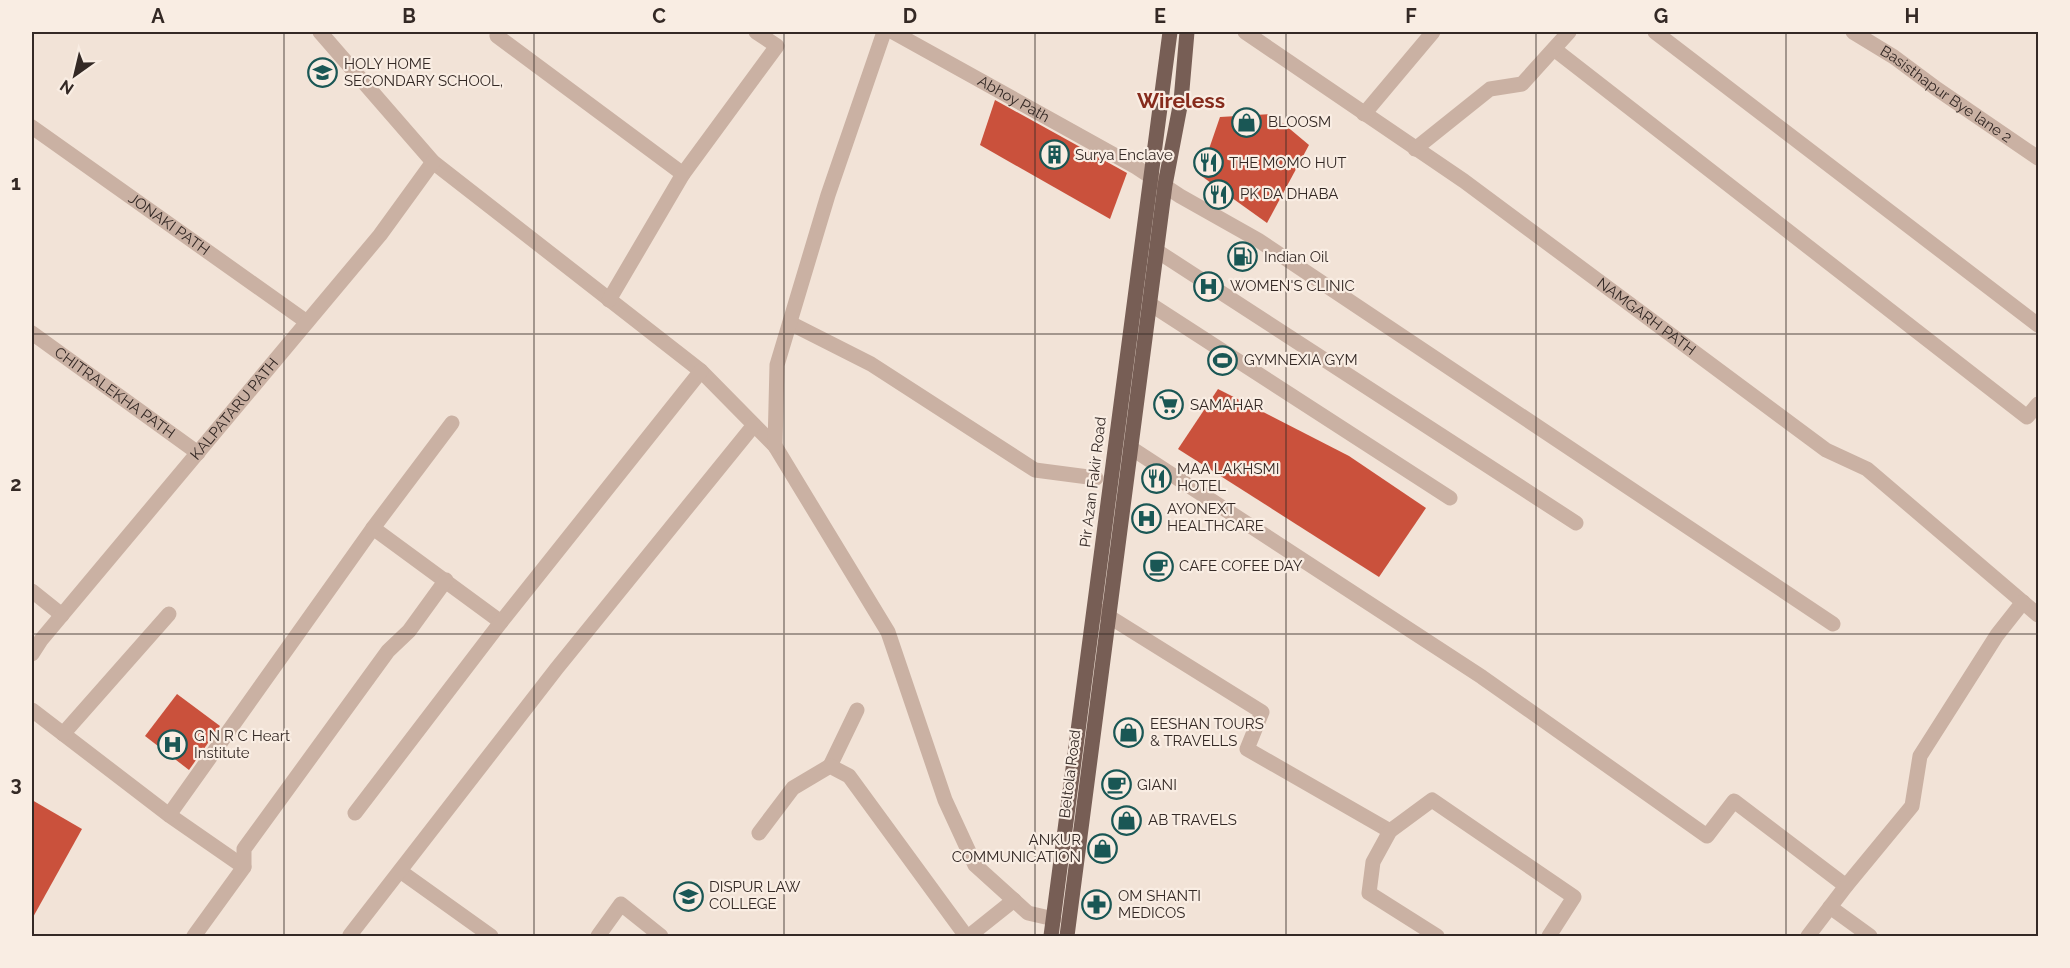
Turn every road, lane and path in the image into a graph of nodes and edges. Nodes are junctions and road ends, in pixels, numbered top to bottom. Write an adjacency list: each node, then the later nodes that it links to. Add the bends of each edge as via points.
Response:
1 (320, 32): 18 (street)
2 (756, 32): 19 (street, via 777,46)
3 (884, 32): 26 (street)
4 (893, 32): 20 (street, Abhoy Path)
5 (1170, 32): 20 (main road, Pir Azan Fakir Road)
6 (1187, 32): 21 (main road)
7 (1245, 32): 14 (street, NAMGARH PATH)
8 (1433, 32): 14 (street)
9 (1569, 32): 13 (street)
10 (1655, 32): 27 (street)
11 (1853, 32): 17 (street, Basisthapur Bye lane 2)
12 (497, 36): 19 (street)
13 (1554, 49): 16 (street, via 1522,84 1490,88); 30 (street, via 2027,417)
14 (1364, 114): 16 (street, NAMGARH PATH)
15 (32, 127): 25 (street, JONAKI PATH)
16 (1415, 149): 42 (street, NAMGARH PATH, via 1464,181 1826,450 1867,469)
17 (2038, 158)
18 (433, 162): 23 (street); 25 (street, KALPATARU PATH, via 380,235)
19 (683, 174): 23 (street)
20 (1150, 177): 21 (street, Abhoy Path); 43 (main road, Pir Azan Fakir Road)
21 (1165, 185): 22 (main road); 49 (street, Abhoy Path, via 1258,240)
22 (1157, 250): 24 (main road); 38 (street)
23 (609, 300): 29 (street)
24 (1150, 304): 34 (main road); 37 (street)
25 (307, 322): 35 (street, KALPATARU PATH)
26 (789, 323): 33 (street, via 777,365); 36 (street, via 871,364 1035,470)
27 (2038, 325)
28 (34, 340): 35 (street, CHITRALEKHA PATH)
29 (701, 371): 32 (street); 48 (street)
30 (2038, 405)
31 (452, 423): 39 (street)
32 (754, 425): 33 (street); 60 (street, via 557,668)
33 (775, 446): 62 (street, via 888,632 945,800 975,865)
34 (1131, 448): 47 (main road); 61 (street, via 1482,677 1707,836 1734,801)
35 (198, 453): 44 (street, KALPATARU PATH)
36 (1096, 478)
37 (1450, 498)
38 (1576, 523)
39 (373, 528): 40 (street); 56 (street)
40 (446, 580): 48 (street); 59 (street, via 409,632 388,651 244,849)
41 (32, 591): 44 (street)
42 (2023, 602): 46 (street, NAMGARH PATH); 61 (street, via 1997,635 1920,756 1912,806)
43 (1094, 608): 47 (street); 64 (main road, Pir Azan Fakir Road)
44 (62, 615): 50 (street, KALPATARU PATH)
45 (170, 615): 53 (street)
46 (2038, 615)
47 (1109, 616): 57 (street, via 1262,712 1247,749); 65 (main road, Beltola Road)
48 (501, 622): 55 (street)
49 (1833, 624)
50 (32, 654)
51 (32, 710): 53 (street)
52 (857, 710): 54 (street)
53 (63, 735): 56 (street)
54 (830, 766): 58 (street, via 793,788); 71 (street, via 849,776)
55 (355, 813)
56 (169, 815): 59 (street)
57 (1390, 831): 73 (street, via 1373,862 1369,893); 74 (street, via 1432,800 1574,897)
58 (759, 833)
59 (244, 867): 67 (street)
60 (400, 871): 66 (street); 68 (street)
61 (1846, 886): 63 (street)
62 (1014, 900): 64 (street, via 1028,913); 71 (street)
63 (1830, 907): 75 (street); 76 (street)
64 (1054, 919): 72 (main road, Pir Azan Fakir Road)
65 (1071, 934)
66 (350, 935)
67 (195, 936)
68 (491, 936)
69 (598, 936): 70 (street, via 621,904)
70 (661, 936)
71 (968, 936)
72 (1051, 936)
73 (1437, 936)
74 (1549, 936)
75 (1808, 936)
76 (1870, 936)

